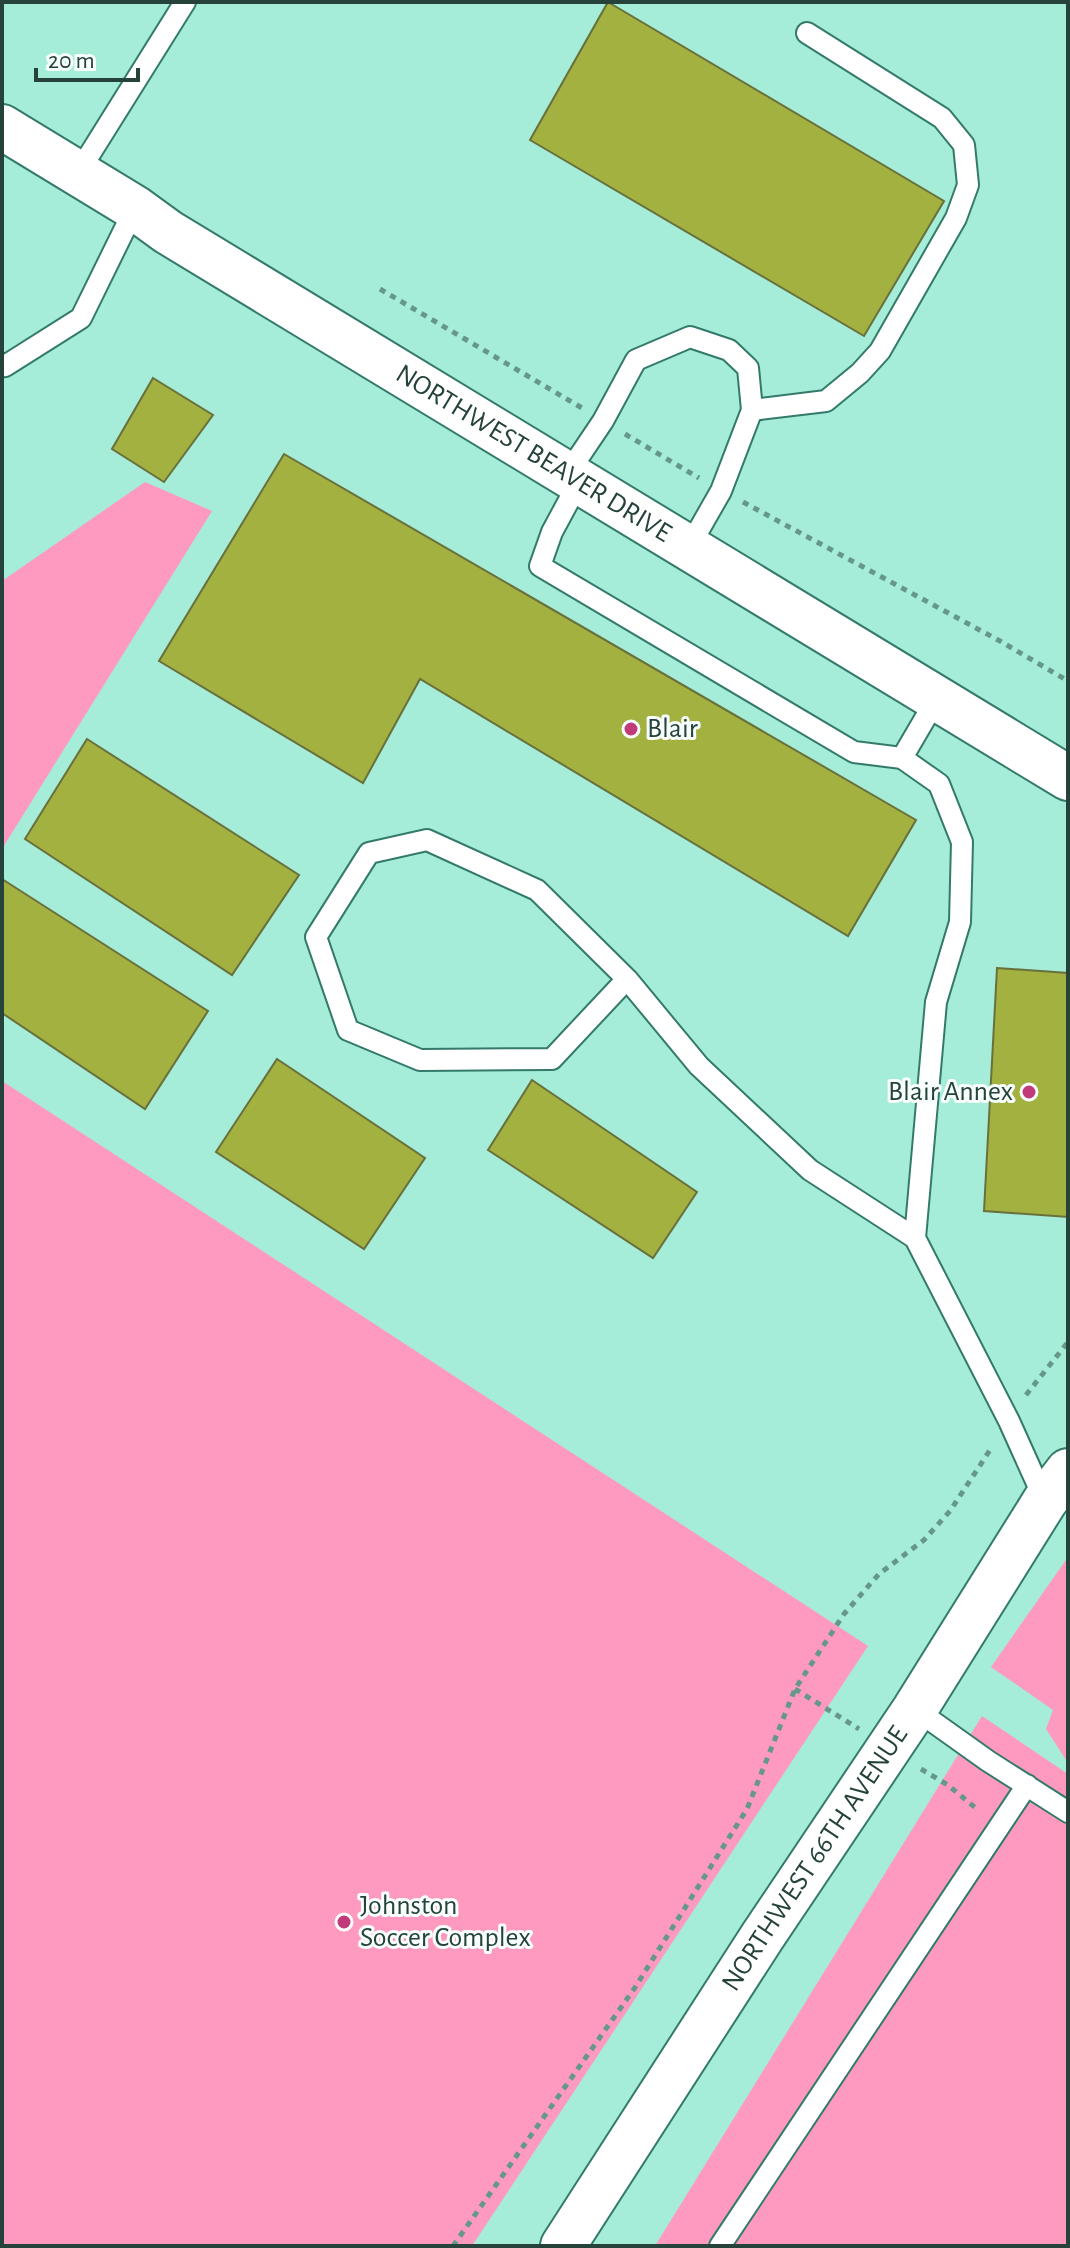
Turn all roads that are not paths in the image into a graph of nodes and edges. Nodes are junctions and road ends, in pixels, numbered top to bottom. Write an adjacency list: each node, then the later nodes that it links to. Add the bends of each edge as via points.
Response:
1 (185, 2): 4 (lane)
2 (807, 33): 7 (lane, via 942,118 964,145 968,185 956,218 888,338 860,373 826,401)
3 (2, 127): 4 (main road, NORTHWEST BEAVER DRIVE)
4 (78, 173): 5 (main road, NORTHWEST BEAVER DRIVE)
5 (135, 208): 6 (lane, via 81,318); 8 (main road, NORTHWEST BEAVER DRIVE)
6 (2, 364)
7 (752, 410): 8 (lane, via 748,368 729,350 690,337 636,360); 9 (lane, via 721,491)
8 (574, 477): 9 (main road, NORTHWEST BEAVER DRIVE); 11 (lane, via 540,566 854,752)
9 (689, 547): 10 (main road, NORTHWEST BEAVER DRIVE)
10 (937, 698): 11 (lane); 12 (main road, NORTHWEST BEAVER DRIVE)
11 (902, 758): 14 (lane, via 939,784 962,842 960,922 936,1002)
12 (1068, 778)
13 (627, 979): 13 (lane, via 537,890 427,840 369,853 316,937 348,1030 420,1060 552,1059); 14 (lane, via 699,1066 810,1170)
14 (915, 1238): 15 (lane, via 1009,1421)
15 (1056, 1486): 16 (main road, NORTHWEST 66TH AVENUE)
16 (915, 1709): 17 (lane); 19 (main road, NORTHWEST 66TH AVENUE)
17 (1027, 1785): 18 (lane); 20 (lane)
18 (1068, 1812)
19 (563, 2246)
20 (720, 2246)

